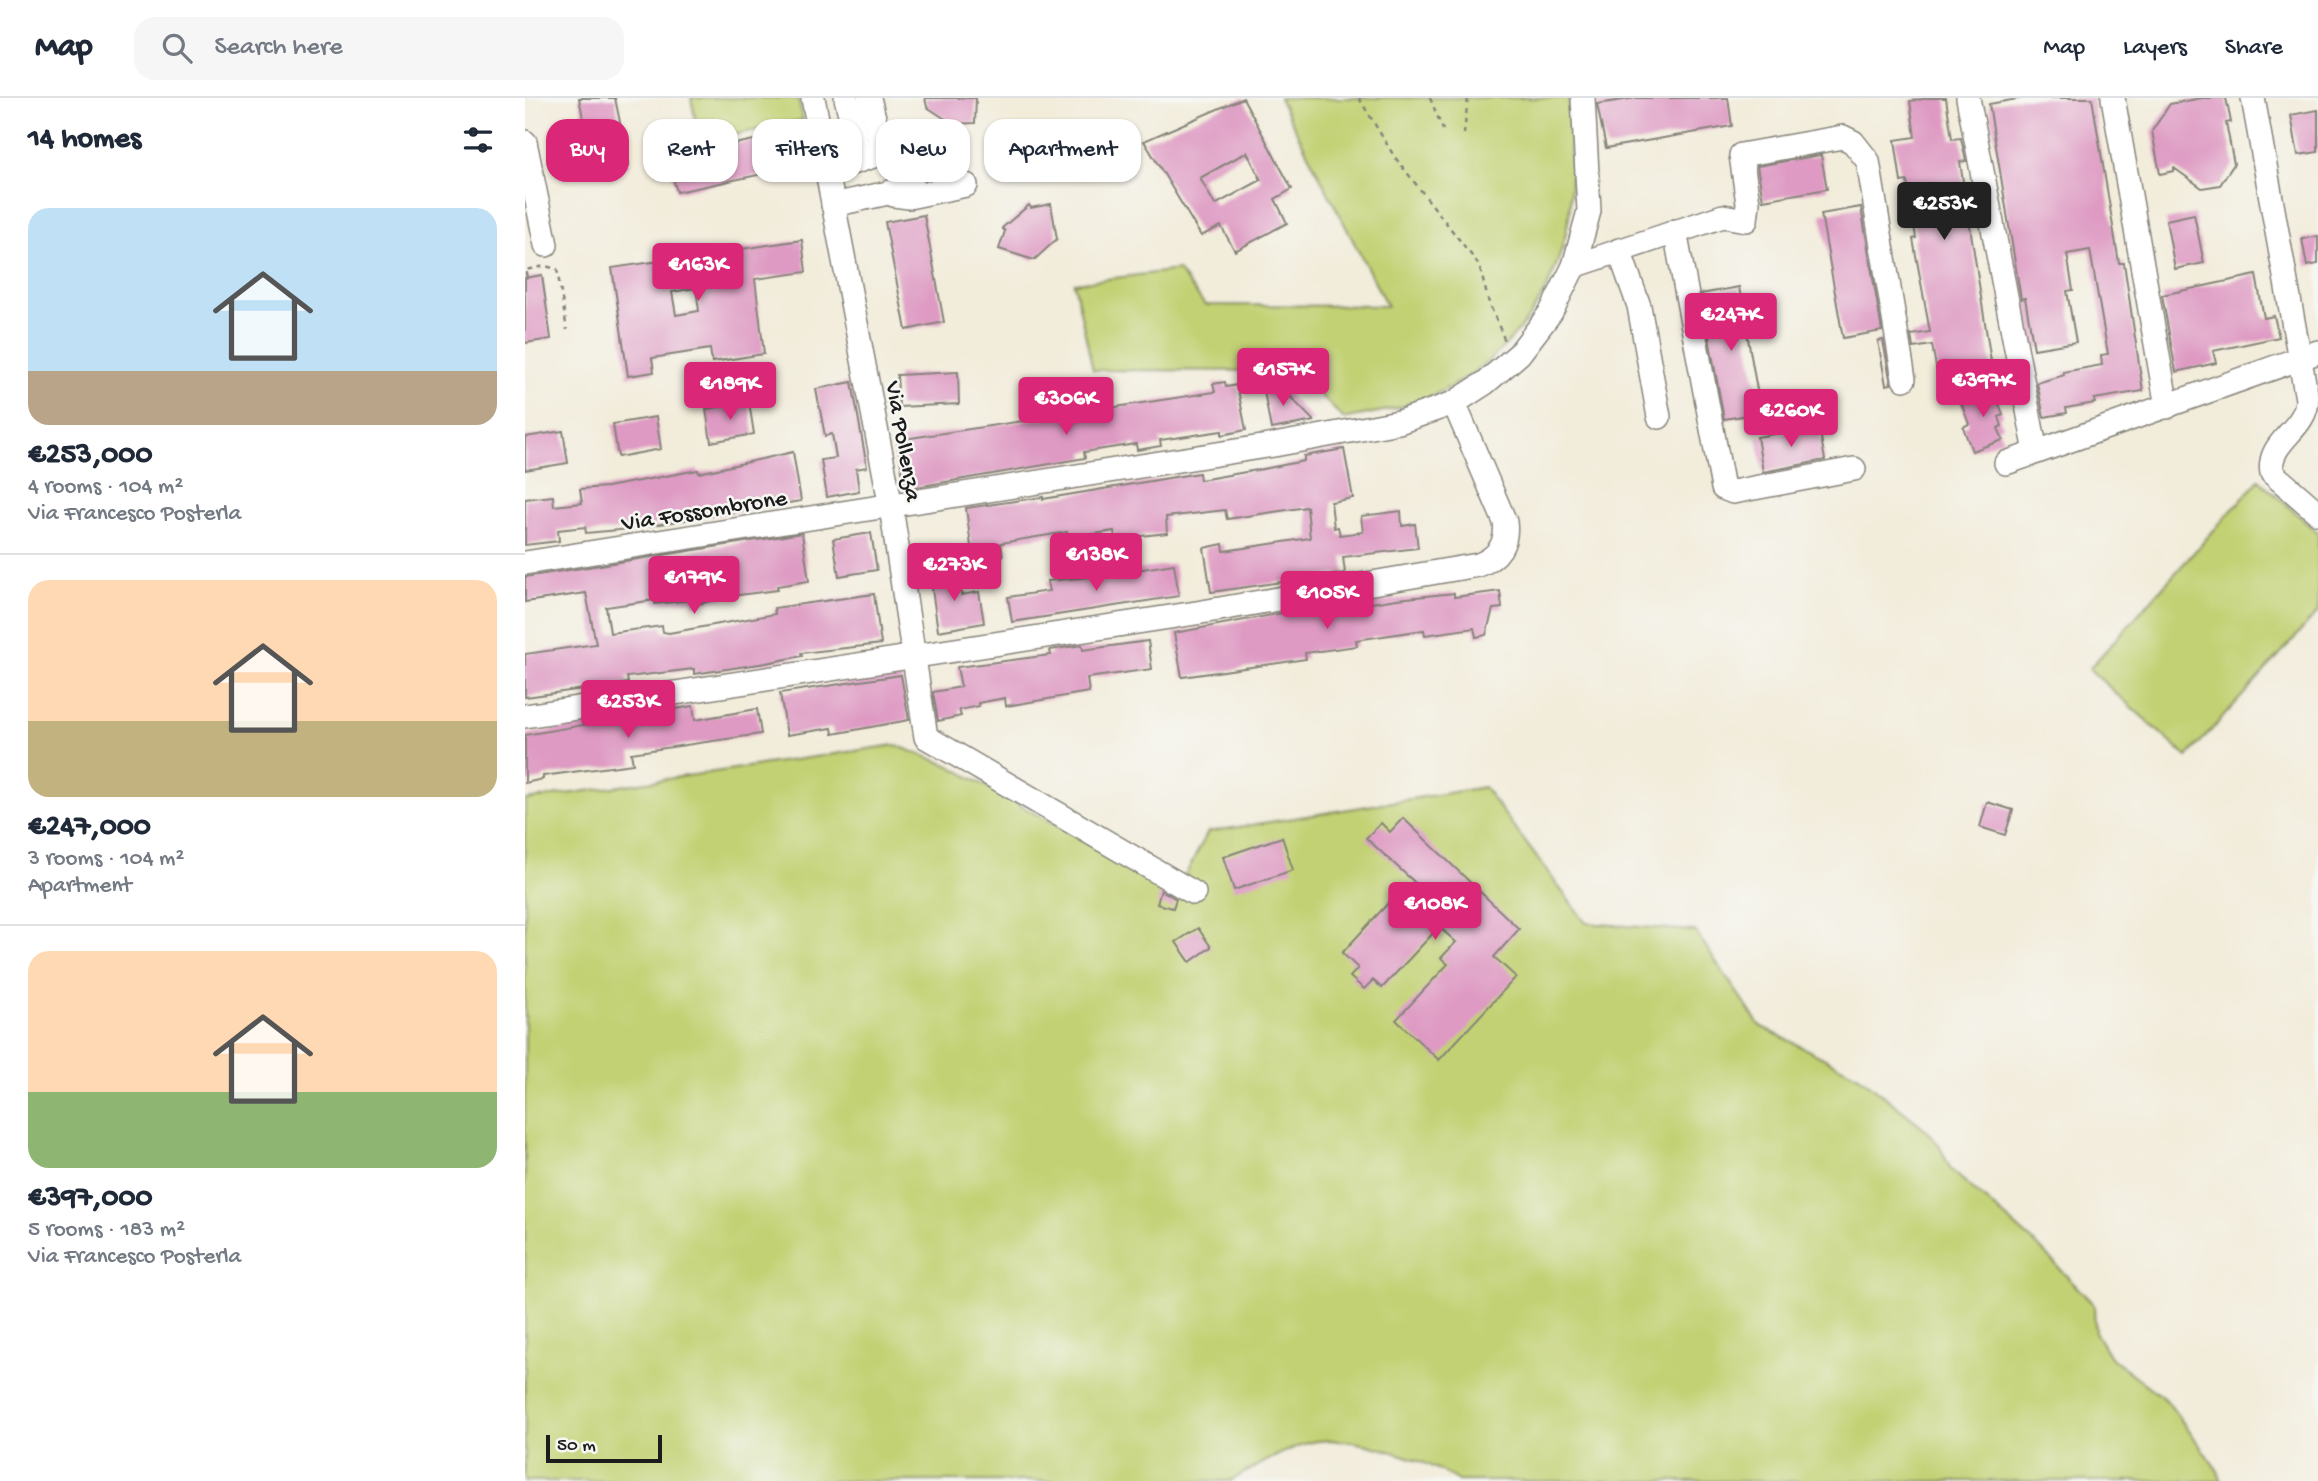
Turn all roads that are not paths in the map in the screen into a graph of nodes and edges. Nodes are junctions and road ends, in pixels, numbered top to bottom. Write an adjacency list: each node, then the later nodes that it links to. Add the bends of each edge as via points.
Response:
1 (840, 98): 8 (street)
2 (846, 98): 10 (street)
3 (869, 98): 12 (street, via 883,153)
4 (1583, 98): 21 (street, Via Fossombrone, via 1588,211)
5 (1968, 98): 27 (street)
6 (2112, 98): 25 (street)
7 (2253, 98): 22 (street)
8 (813, 101): 9 (street, Via Pollenza)
9 (816, 119)
10 (851, 119)
11 (525, 142): 19 (street)
12 (862, 160)
13 (828, 182): 17 (street, Via Pollenza)
14 (912, 183): 16 (street)
15 (966, 185): 16 (street, via 909,197)
16 (888, 193): 17 (street)
17 (833, 205): 30 (street, Via Pollenza)
18 (1675, 231): 20 (street); 23 (street, via 1723,216 1746,220 1741,155 1843,137 1853,142 1868,161); 29 (street, via 1723,488 1733,492)
19 (546, 245)
20 (1619, 250): 21 (street); 26 (street, via 1639,306)
21 (1574, 266): 24 (street, Via Fossombrone, via 1551,312 1519,354)
22 (2310, 364): 25 (street); 31 (street, via 2306,411 2275,449 2270,465 2272,472)
23 (1904, 379)
24 (1454, 403): 30 (street, Via Fossombrone, via 1372,428); 33 (street, via 1505,522 1503,545 1486,562)
25 (2167, 407): 27 (street)
26 (1659, 416)
27 (2036, 452): 28 (street)
28 (2006, 463)
29 (1854, 469)
30 (891, 507): 32 (street, Via Fossombrone); 33 (street, Via Pollenza)
31 (2318, 513)
32 (525, 563)
33 (915, 656): 34 (street); 35 (street, Via Pollenza, via 926,737)
34 (525, 716)
35 (1194, 893)

